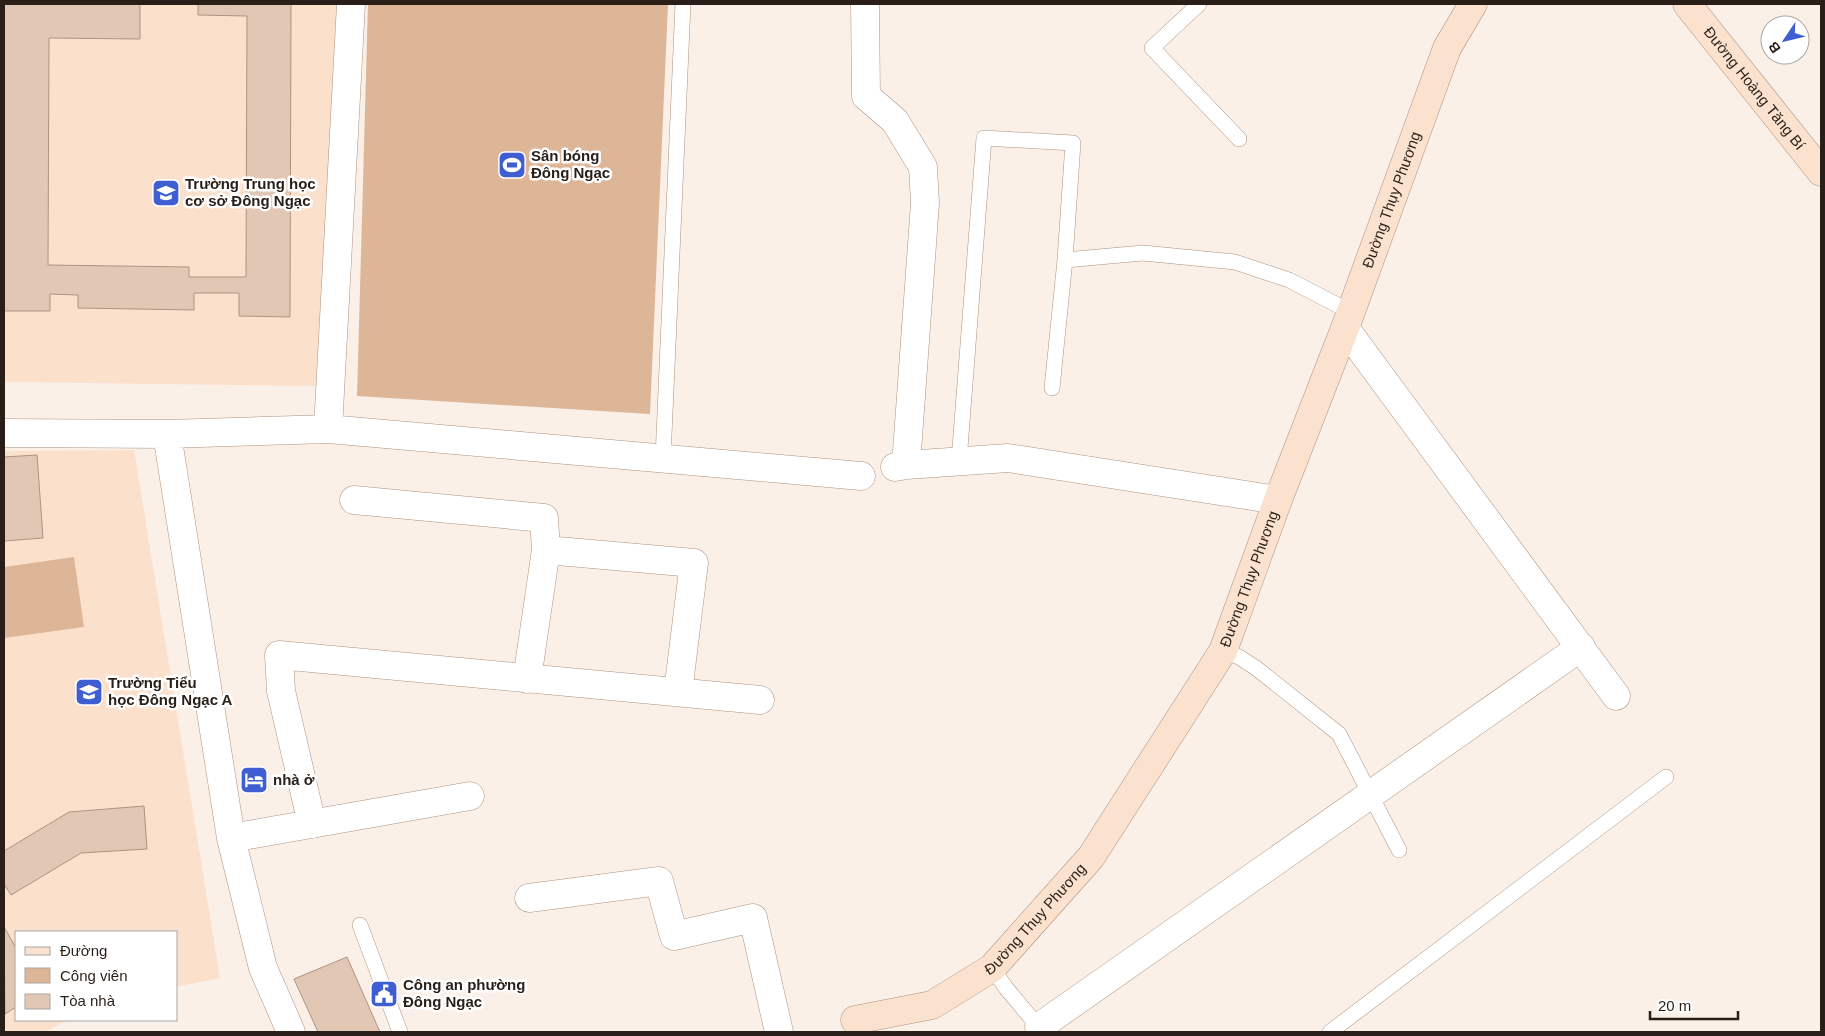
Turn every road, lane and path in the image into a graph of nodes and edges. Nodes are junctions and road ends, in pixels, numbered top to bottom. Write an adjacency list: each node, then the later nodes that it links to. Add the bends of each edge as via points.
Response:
1 (351, 4): 12 (street)
2 (683, 4): 15 (lane)
3 (865, 4): 16 (street, via 866,96 895,121 923,167 925,200 900,466)
4 (1199, 4): 7 (lane, via 1152,48)
5 (1473, 4): 10 (main road, Đường Thụy Phương, via 1447,48)
6 (1686, 4): 8 (main road, Đường Hoàng Tăng Bí)
7 (1239, 139)
8 (1821, 172)
9 (1065, 260): 10 (lane, via 1143,252 1235,262 1289,280); 11 (lane); 16 (lane, via 1073,143 984,138)
10 (1348, 320): 19 (main road, Đường Thụy Phương); 21 (street)
11 (1052, 388)
12 (328, 429): 14 (street); 15 (street)
13 (4, 432): 14 (street)
14 (167, 434): 31 (street)
15 (663, 458): 17 (street)
16 (959, 462): 19 (street, via 1008,458)
17 (861, 476)
18 (354, 500): 20 (street, via 544,518)
19 (1278, 500): 22 (main road, Đường Thụy Phương)
20 (546, 550): 23 (street); 24 (street, via 694,562)
21 (1581, 646): 25 (street); 28 (street)
22 (1223, 651): 28 (lane, via 1239,656 1256,668 1339,734); 35 (main road, Đường Thụy Phương, via 1091,857)
23 (527, 679): 24 (street); 30 (street, via 279,655 281,691)
24 (678, 692): 26 (street)
25 (1616, 696)
26 (760, 700)
27 (1666, 777): 41 (lane)
28 (1370, 794): 32 (lane); 37 (street)
29 (470, 796): 30 (street)
30 (312, 824): 31 (street)
31 (231, 838): 38 (street, via 263,968)
32 (1399, 850)
33 (529, 898): 40 (street, via 659,881 674,936 754,918)
34 (360, 925): 39 (lane)
35 (992, 968): 36 (main road, Đường Thụy Phương, via 932,1005); 37 (lane)
36 (855, 1020)
37 (1041, 1030)
38 (290, 1032)
39 (400, 1032)
40 (779, 1032)
41 (1330, 1032)

